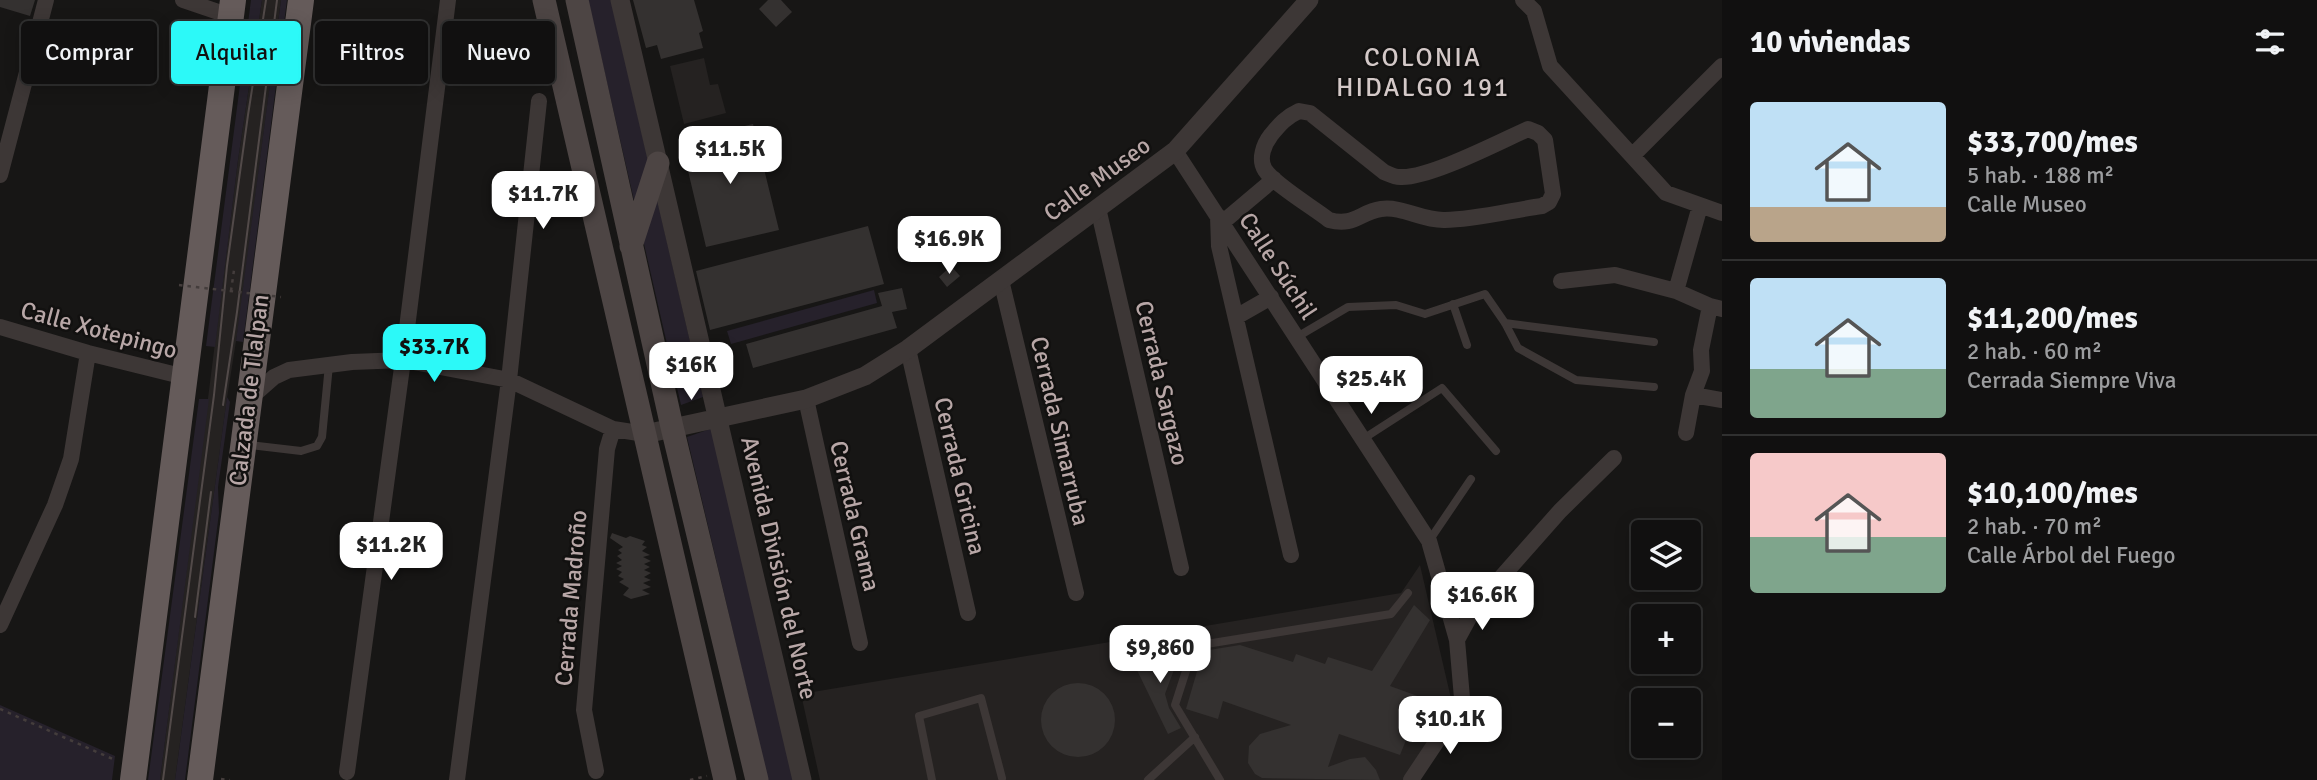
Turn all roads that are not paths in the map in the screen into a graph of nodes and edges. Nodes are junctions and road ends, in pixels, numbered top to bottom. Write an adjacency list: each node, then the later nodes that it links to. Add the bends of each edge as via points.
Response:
1 (46, 0): 16 (street)
2 (183, 0): 10 (street)
3 (301, 0): 46 (highway, Calzada de Tlalpan)
4 (447, 0): 38 (street)
5 (544, 0): 51 (main road)
6 (577, 0): 22 (main road)
7 (620, 0): 15 (street, Avenida División del Norte)
8 (1309, 0): 13 (street, Calle Museo)
9 (1523, 0): 14 (street, via 1534,12 1550,66)
10 (231, 8): 40 (highway)
11 (1722, 66): 14 (street)
12 (538, 102): 41 (street)
13 (1175, 151): 19 (street, Calle Museo); 21 (street, Calle Súchil)
14 (1633, 155): 18 (street, via 1666,193)
15 (658, 163): 22 (main road); 47 (street, Avenida División del Norte)
16 (0, 174)
17 (1274, 179): 17 (street, via 1329,220 1340,223 1378,209 1396,208 1422,218 1446,220 1542,206 1553,194 1545,140 1528,129 1436,169 1397,177 1384,172 1310,113 1299,111 1285,117 1265,143 1261,158); 21 (street)
18 (1700, 206): 20 (street); 25 (street)
19 (1098, 208): 23 (street, Calle Museo); 59 (street, Cerrada Sargazo)
20 (1722, 214)
21 (1220, 218): 26 (street, Calle Súchil); 29 (street, via 1219,246)
22 (631, 246): 48 (main road)
23 (1001, 279): 36 (street, Calle Museo); 60 (street, Cerrada Simarruba)
24 (1561, 281): 25 (street, via 1615,275)
25 (1676, 291): 28 (street)
26 (1271, 297): 29 (street); 32 (street, Calle Súchil)
27 (1454, 304): 30 (lane, via 1485,295); 32 (lane, via 1425,314 1396,305 1348,307); 35 (lane)
28 (1716, 307): 43 (street, via 1701,350 1702,371)
29 (1236, 317): 58 (street)
30 (1505, 323): 33 (lane); 42 (lane, via 1518,348 1576,380)
31 (4, 328): 34 (street); 37 (street, Calle Xotepingo)
32 (1297, 337): 52 (street, Calle Súchil)
33 (1654, 342)
34 (0, 345)
35 (1467, 345)
36 (908, 349): 44 (street, Calle Museo, via 865,376); 62 (street, Cerrada Gricina)
37 (88, 353): 40 (street, Calle Xotepingo); 63 (street, via 71,459)
38 (403, 360): 39 (street, Calle Museo); 41 (street, Calle Museo); 68 (street)
39 (330, 365): 46 (street, Calle Museo, via 281,373); 53 (lane, via 323,437 317,446 301,451)
40 (185, 377): 69 (highway)
41 (509, 380): 49 (street, Calle Museo); 72 (street)
42 (1654, 387)
43 (1693, 395): 45 (street); 50 (street)
44 (806, 399): 47 (street, Calle Museo); 65 (street, Cerrada Grama)
45 (1722, 400)
46 (248, 401): 53 (highway, Calzada de Tlalpan)
47 (717, 417): 48 (street, Calle Museo); 75 (street, Avenida División del Norte)
48 (672, 427): 51 (street, Calle Museo); 74 (main road)
49 (613, 429): 51 (street, Calle Museo); 67 (street, Cerrada Madroño, via 607,449 584,710)
50 (1686, 433)
51 (645, 434): 73 (main road)
52 (1363, 439): 54 (lane, via 1442,388); 57 (street, Calle Súchil)
53 (242, 444): 71 (highway, Calzada de Tlalpan)
54 (1496, 451)
55 (1614, 458): 64 (street, via 1560,510 1475,607)
56 (1471, 478): 57 (lane)
57 (1429, 541): 64 (street, Calle Súchil)
58 (1291, 555)
59 (1181, 568)
60 (1076, 593)
61 (1408, 593): 66 (lane, via 1391,614 1194,646 1175,705)
62 (968, 613)
63 (0, 625)
64 (1457, 640): 79 (street, Calle Súchil, via 1462,698)
65 (860, 643)
66 (1195, 737): 77 (lane); 78 (lane)
67 (596, 771)
68 (347, 772)
69 (134, 774)
70 (999, 779): 76 (lane, via 982,698 919,716)
71 (200, 780)
72 (457, 780)
73 (725, 780)
74 (757, 780)
75 (802, 780)
76 (933, 780)
77 (1148, 780)
78 (1220, 780)
79 (1412, 780)

